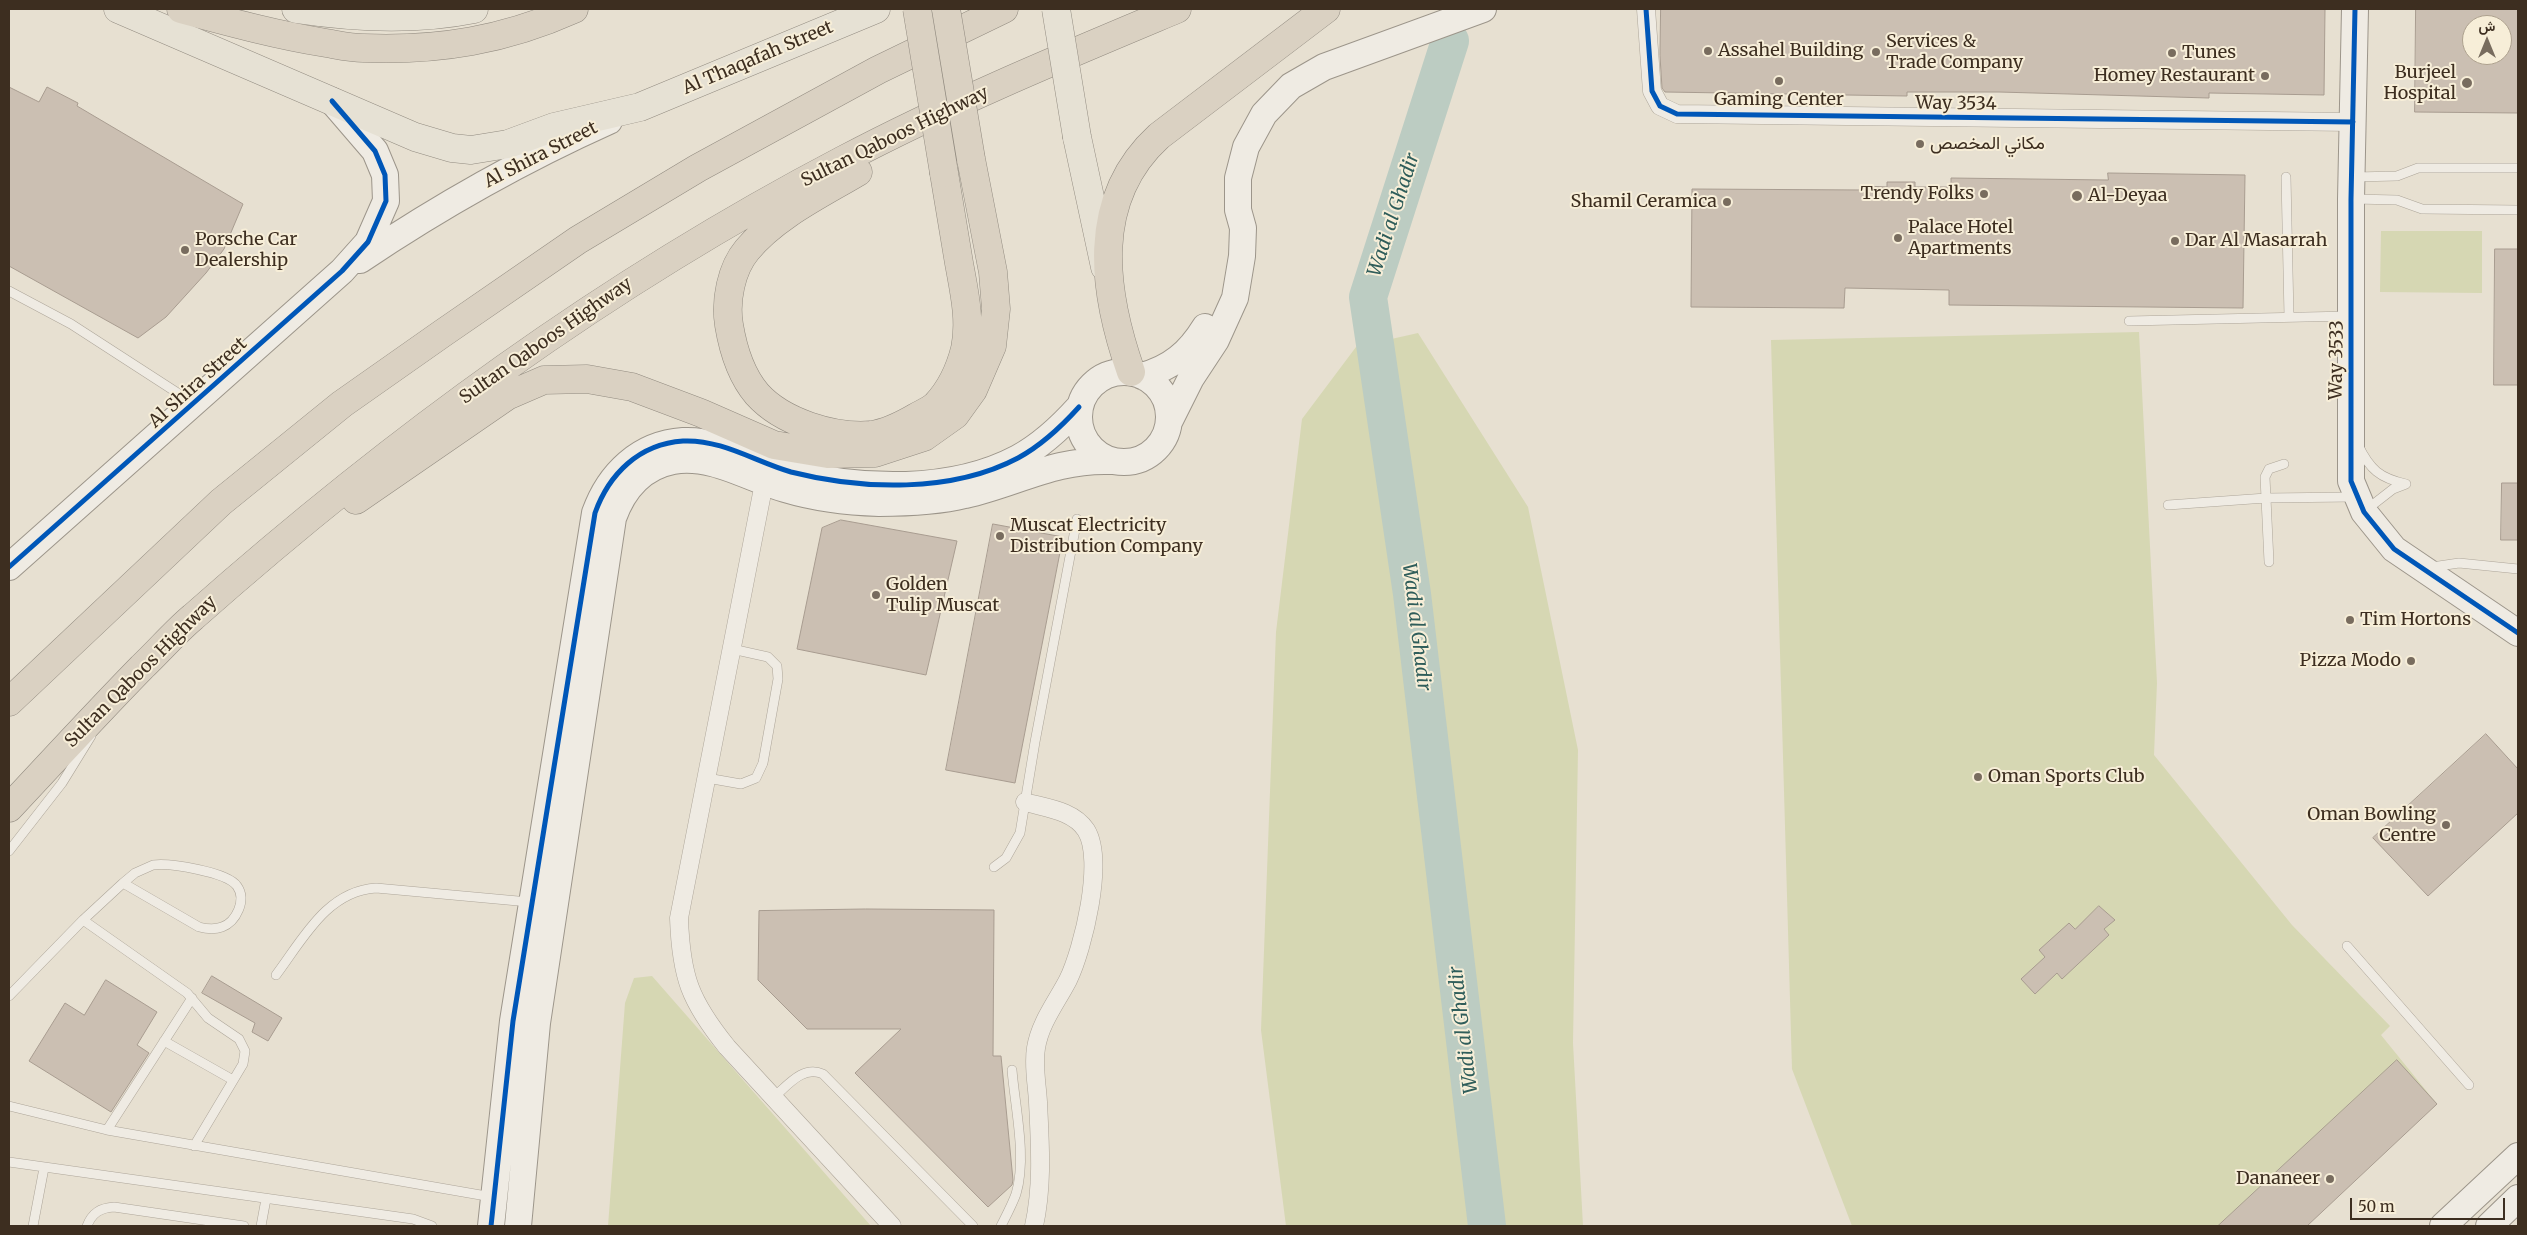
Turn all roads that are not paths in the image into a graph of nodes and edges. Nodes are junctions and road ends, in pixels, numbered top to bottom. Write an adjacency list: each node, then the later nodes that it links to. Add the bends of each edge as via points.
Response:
1 (118, 9): 17 (main road, Al Thaqafah Street)
2 (181, 9): 5 (highway, via 280,36 362,48 438,46 500,37)
3 (296, 9): 4 (main road, via 348,16 395,17)
4 (474, 9)
5 (574, 9)
6 (876, 9): 18 (main road, Al Thaqafah Street)
7 (946, 9): 47 (highway, bridge, via 993,272 996,309 992,346 973,390 955,415 924,437 875,453 828,454 774,445 632,387 587,379 544,380 508,396)
8 (1004, 9): 50 (highway, via 878,70 698,168 578,240 443,333 342,404 221,502)
9 (1056, 9): 26 (main road, bridge, via 1077,137)
10 (1177, 9): 16 (highway, Sultan Qaboos Highway)
11 (1326, 9): 26 (highway, via 1160,136 1138,158 1120,189 1114,208)
12 (1483, 9): 23 (street, via 1324,67 1291,86 1264,114 1246,147 1238,178)
13 (1646, 9): 19 (street, Way 3534, via 1652,91 1660,106 1677,114)
14 (2356, 9): 19 (street, Way 3533)
15 (916, 10): 16 (highway, bridge, via 944,174 968,320 965,349 951,385 935,406 906,423 872,435 838,433 805,424 780,412 757,394 739,367 732,343 727,311 734,275 746,251 763,234 804,204)
16 (1033, 69): 47 (highway, Sultan Qaboos Highway, via 845,159 732,221 616,291 533,346 380,459)
17 (332, 101): 18 (main road, Al Thaqafah Street, via 433,144 471,150 508,144 554,127); 25 (street, Al Shira Street, via 375,151 385,175 386,201 368,242)
18 (640, 107): 25 (street, Al Shira Street, via 578,135 466,194)
19 (2353, 122): 22 (street, Way 3533)
20 (2518, 168): 22 (lane, via 2418,168)
21 (2286, 177): 29 (lane)
22 (2352, 188): 24 (lane, via 2422,209); 28 (street, Way 3533)
23 (1238, 210): 31 (street, via 1232,227 1226,274 1208,323 1181,357 1163,369); 34 (street, via 1243,228 1242,256 1234,298 1216,340 1191,378)
24 (2518, 210)
25 (342, 271): 32 (street, Al Shira Street)
26 (1108, 283): 31 (highway, via 1117,333)
27 (9, 292): 32 (lane, via 71,324)
28 (2351, 316): 29 (lane); 35 (street, Way 3533)
29 (2289, 318): 30 (lane)
30 (2129, 320)
31 (1136, 374): 33 (street, via 1120,372 1098,380 1086,392); 34 (street, via 1152,381 1166,399)
32 (195, 404): 44 (street, Al Shira Street)
33 (1079, 408): 36 (street, via 1078,419 1084,441 1100,457); 58 (street, via 1051,436 1018,458 981,472 935,481 879,484 823,479 784,470 699,442 666,444 650,449 622,468 601,496 594,513)
34 (1169, 422): 36 (street, via 1162,443 1145,458 1134,462)
35 (2350, 425): 40 (street, Way 3533, via 2351,481); 40 (lane, via 2371,466 2385,479 2406,484)
36 (1111, 461): 38 (street, via 1066,463 966,495 908,502 849,501)
37 (2284, 464): 39 (lane, via 2266,472)
38 (764, 483): 49 (street); 84 (street, via 710,462 670,462 646,472 635,481 625,492 613,518 537,1023)
39 (2266, 498): 40 (lane); 41 (lane); 43 (lane)
40 (2360, 504): 45 (street, Way 3533, via 2394,549)
41 (2168, 505)
42 (1077, 519): 53 (lane)
43 (2269, 562)
44 (9, 567)
45 (2422, 568): 46 (lane, via 2459,563); 48 (street, Way 3533)
46 (2518, 569)
47 (190, 619): 51 (highway, Sultan Qaboos Highway)
48 (2518, 633)
49 (732, 649): 52 (street); 52 (lane, via 768,657 777,666 763,763 756,778 749,783)
50 (9, 702)
51 (105, 705): 54 (highway, Sultan Qaboos Highway); 55 (lane, via 75,764)
52 (707, 778): 68 (street, via 679,918 680,954 689,988 704,1020)
53 (1025, 802): 56 (lane, via 1015,846); 88 (street, via 1071,816 1085,829 1093,847 1090,905 1082,943 1068,979 1042,1025 1036,1045 1040,1169)
54 (9, 808)
55 (9, 851)
56 (994, 867)
57 (123, 883): 57 (lane, via 144,868 173,865 228,879 239,888 241,903 229,924 207,929); 59 (lane)
58 (532, 902): 61 (lane, via 376,888 352,892 324,912); 75 (street, via 512,1030)
59 (83, 920): 62 (lane); 63 (lane)
60 (2347, 946): 67 (lane)
61 (276, 975)
62 (9, 996)
63 (192, 998): 64 (lane); 66 (lane, via 208,1018 243,1044 245,1057)
64 (164, 1041): 66 (lane); 70 (lane)
65 (1012, 1070): 87 (lane, via 1020,1151 1019,1174 1016,1194)
66 (233, 1080): 71 (lane)
67 (2469, 1085)
68 (774, 1098): 85 (street); 86 (lane, via 807,1071 824,1074)
69 (9, 1106): 70 (lane)
70 (106, 1130): 71 (lane)
71 (194, 1146): 75 (lane)
72 (2518, 1156): 89 (street)
73 (9, 1162): 74 (lane)
74 (44, 1168): 77 (lane); 78 (lane)
75 (495, 1198): 83 (street)
76 (2518, 1198): 90 (street)
77 (266, 1199): 81 (lane); 82 (lane, via 413,1219)
78 (33, 1226)
79 (87, 1226): 80 (lane, via 100,1210 114,1207)
80 (244, 1226)
81 (262, 1226)
82 (432, 1226)
83 (491, 1226)
84 (518, 1226)
85 (892, 1226)
86 (973, 1226)
87 (1002, 1226)
88 (1034, 1226)
89 (2443, 1226)
90 (2489, 1226)

